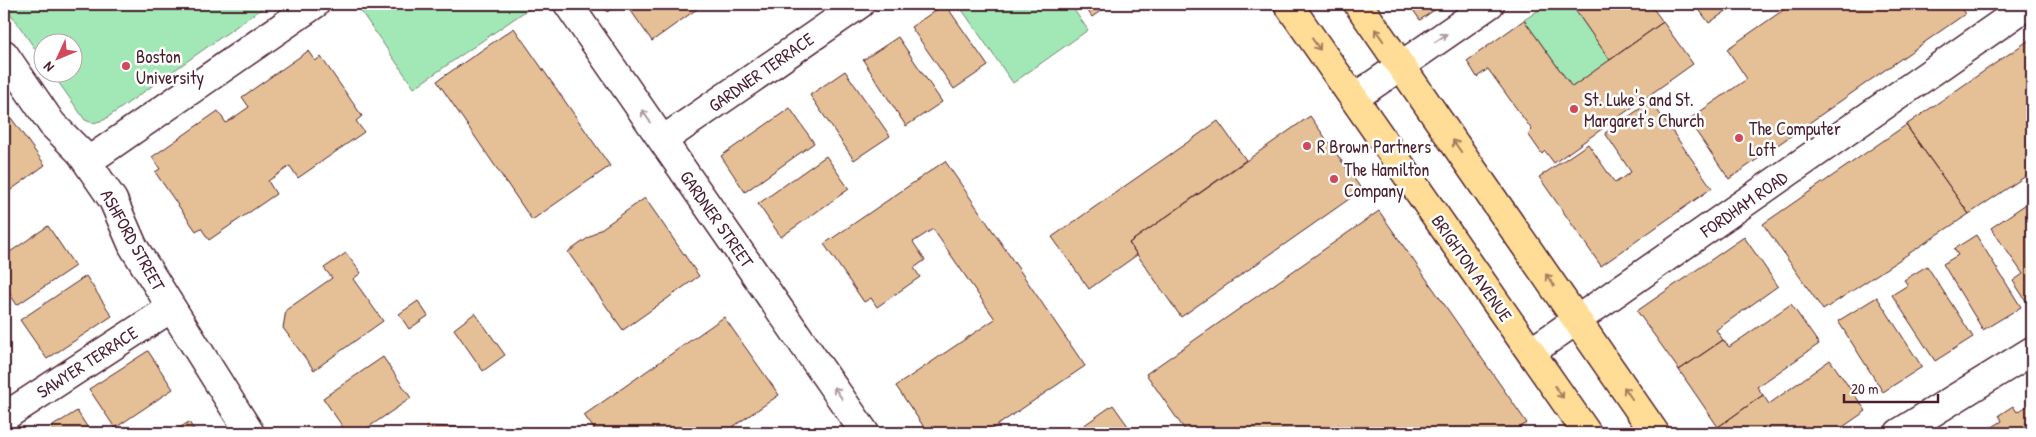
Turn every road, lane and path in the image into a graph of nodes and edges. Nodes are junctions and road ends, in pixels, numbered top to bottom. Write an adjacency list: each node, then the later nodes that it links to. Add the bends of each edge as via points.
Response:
1 (315, 4): 12 (street)
2 (568, 4): 11 (street, GARDNER STREET, one-way to 2)
3 (860, 4): 11 (street, GARDNER TERRACE)
4 (1288, 4): 10 (main road, BRIGHTON AVENUE, one-way to 10)
5 (1358, 4): 9 (main road, one-way to 5)
6 (1490, 4): 9 (street, one-way to 6)
7 (2029, 4): 14 (street, FORDHAM ROAD)
8 (4, 54): 12 (street, ASHFORD STREET, via 52,124)
9 (1401, 66): 10 (street); 14 (main road, one-way to 9)
10 (1354, 98): 16 (main road, BRIGHTON AVENUE)
11 (663, 140): 19 (street, GARDNER STREET, one-way to 11)
12 (87, 162): 13 (street, ASHFORD STREET, via 113,200 133,246)
13 (171, 308): 17 (street, SAWYER TERRACE); 18 (street, ASHFORD STREET)
14 (1578, 320): 16 (street, FORDHAM ROAD); 21 (main road, one-way to 14)
15 (2032, 351): 22 (street)
16 (1531, 352): 20 (main road, BRIGHTON AVENUE, one-way to 20)
17 (4, 417)
18 (250, 433)
19 (865, 433)
20 (1588, 433)
21 (1655, 433)
22 (1899, 433)

